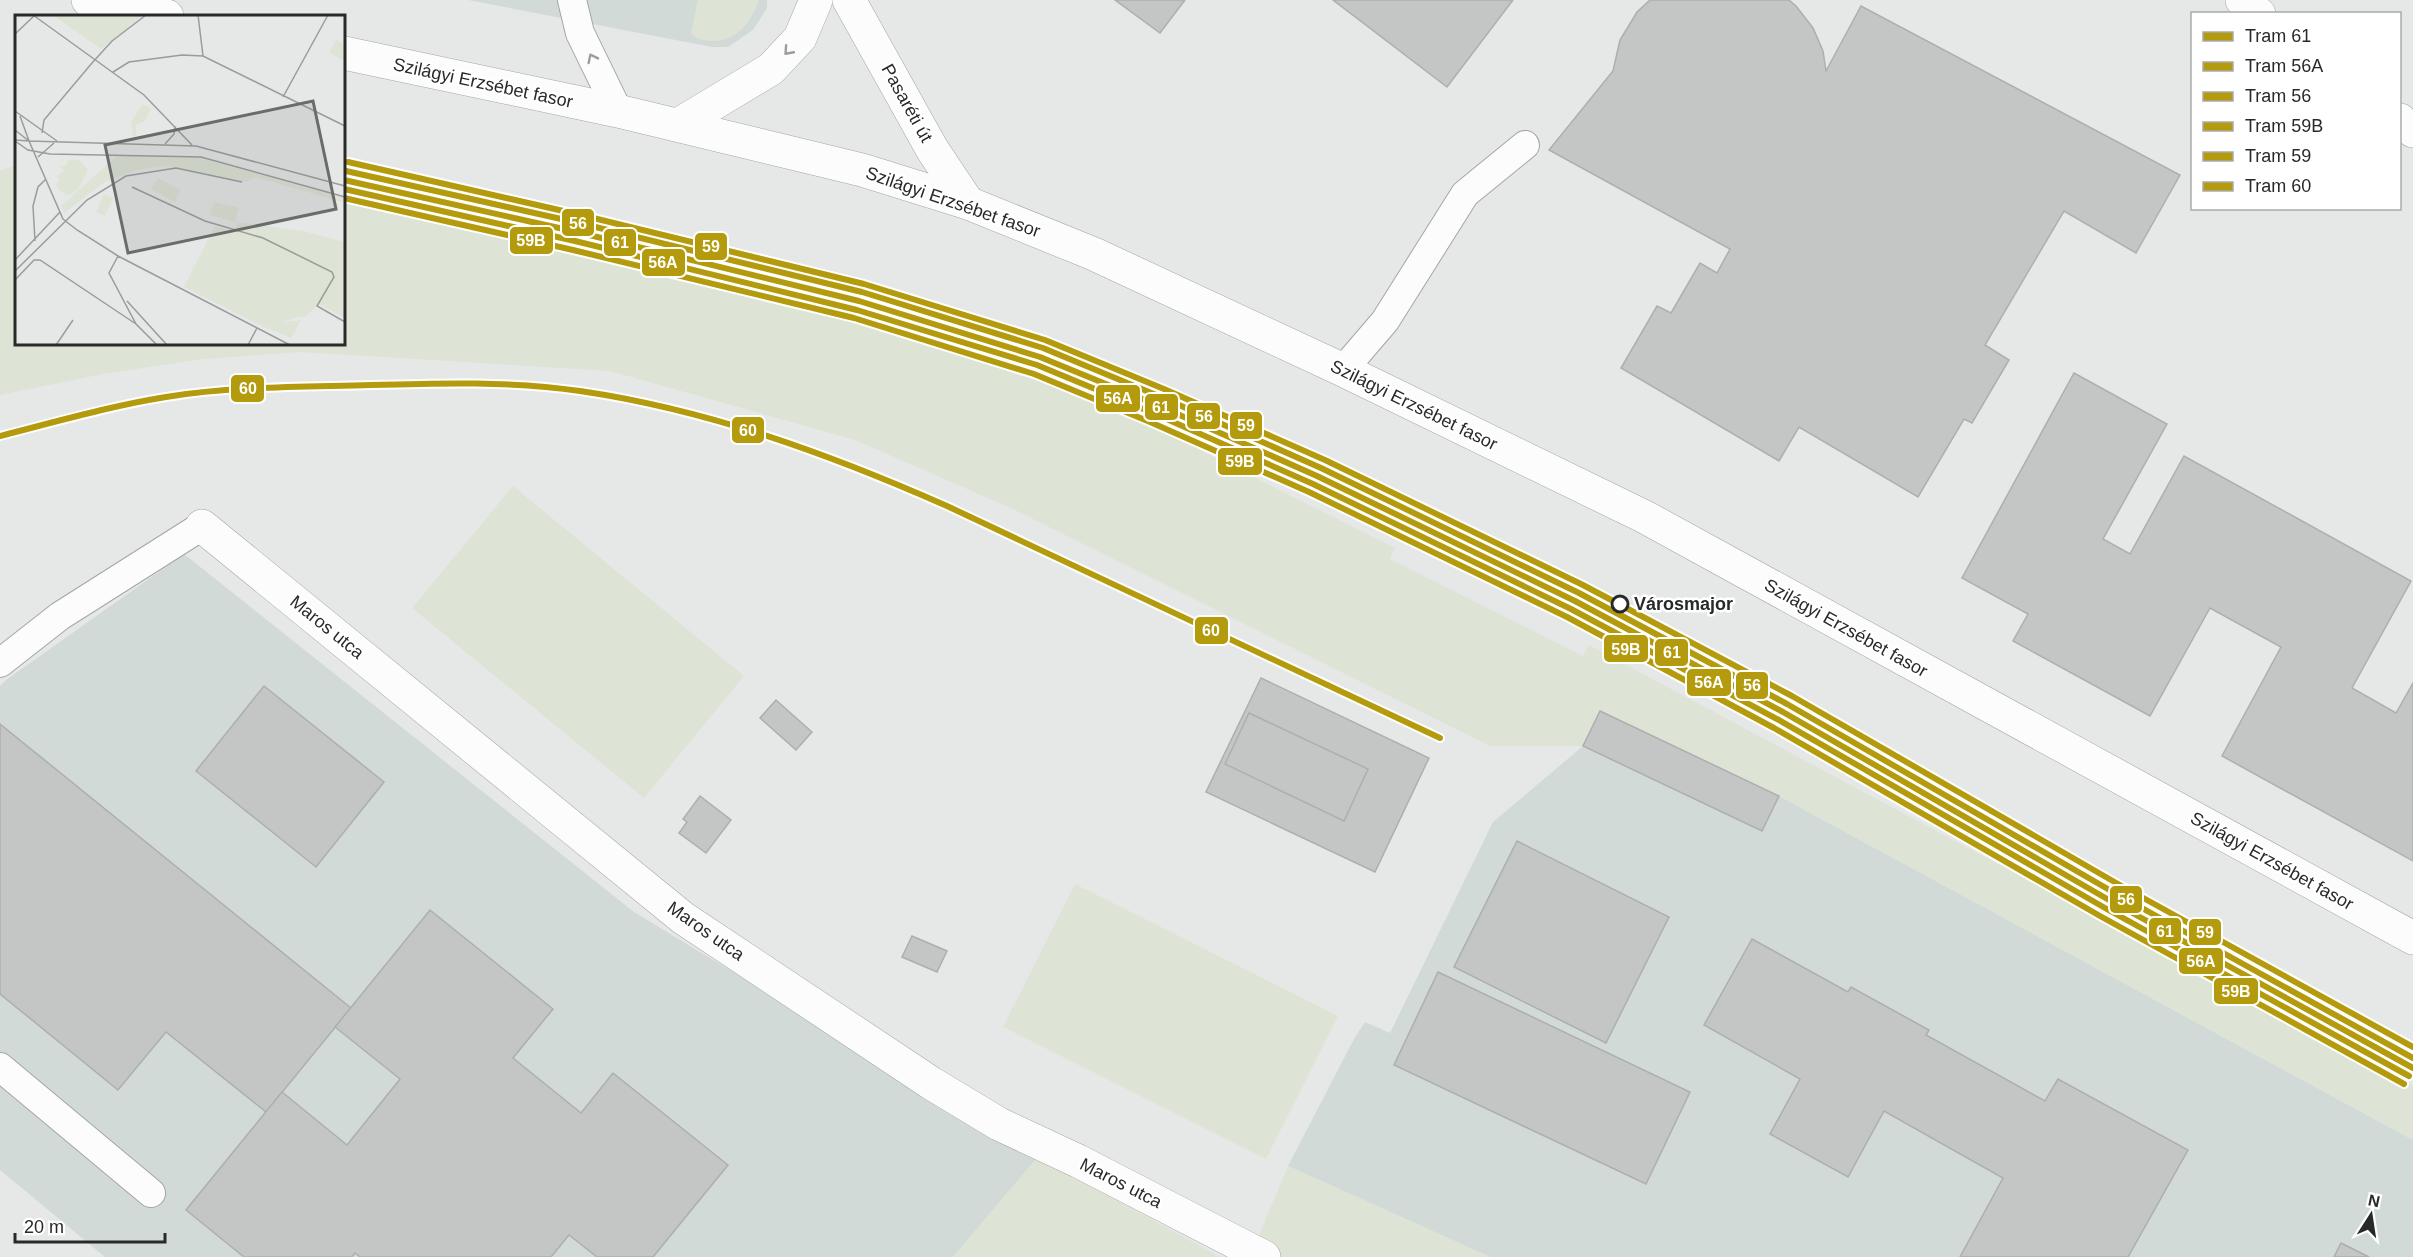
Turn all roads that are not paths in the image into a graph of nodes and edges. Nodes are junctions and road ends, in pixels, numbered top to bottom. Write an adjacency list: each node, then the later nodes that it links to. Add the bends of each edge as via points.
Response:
1 (88, 0): 7 (main road)
2 (572, 0): 9 (lane, one-way to 2, via 580,33)
3 (816, 0): 11 (main road, one-way to 11, via 800,38 771,69)
4 (849, 0): 14 (main road, Pasaréti út, via 932,149)
5 (2242, 0): 6 (main road)
6 (2257, 12)
7 (162, 15)
8 (345, 53): 9 (main road, Szilágyi Erzsébet fasor)
9 (618, 111): 11 (main road, Szilágyi Erzsébet fasor)
10 (2401, 121): 12 (main road)
11 (678, 125): 14 (main road, Szilágyi Erzsébet fasor, via 862,170)
12 (2413, 131)
13 (1525, 145): 15 (lane, via 1465,194 1385,321)
14 (968, 203): 15 (main road, Szilágyi Erzsébet fasor, via 1094,254)
15 (1344, 370): 18 (main road, Szilágyi Erzsébet fasor, via 1645,517)
16 (202, 526): 17 (lane, via 60,616); 21 (main road, Maros utca, via 683,918 999,1124)
17 (0, 663)
18 (2413, 938)
19 (0, 1067): 20 (lane)
20 (151, 1193)
21 (1264, 1257)

